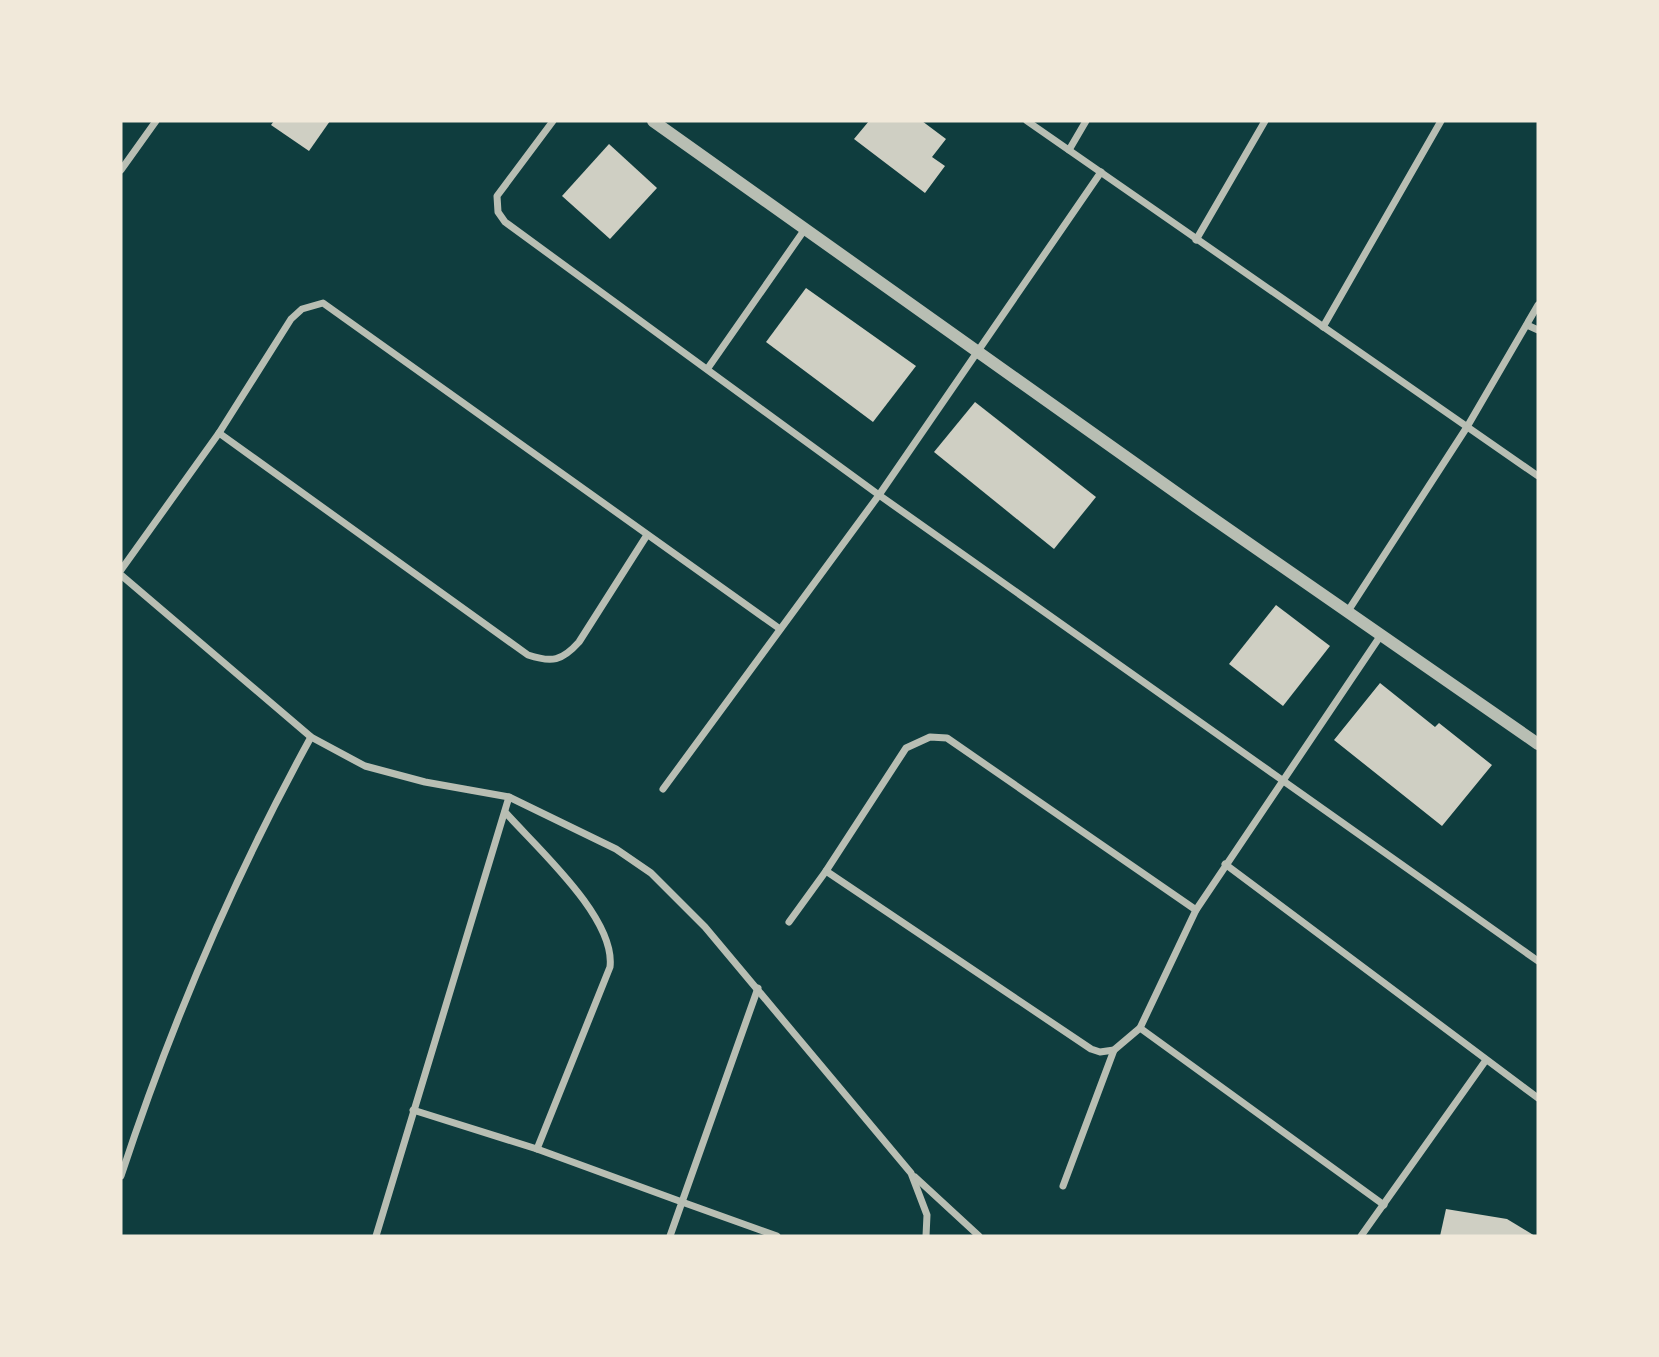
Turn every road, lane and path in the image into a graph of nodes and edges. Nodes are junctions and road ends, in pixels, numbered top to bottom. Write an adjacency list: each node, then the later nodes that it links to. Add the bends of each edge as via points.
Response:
1 (156, 121): 9 (street)
2 (552, 121): 18 (street, via 497,196 498,212 505,222)
3 (653, 121): 11 (street)
4 (1027, 121): 8 (street)
5 (1086, 121): 8 (street)
6 (1265, 121): 12 (street)
7 (1441, 121): 15 (street)
8 (1069, 150): 10 (street)
9 (121, 170)
10 (1101, 172): 12 (street); 17 (street)
11 (805, 229): 17 (street); 18 (street)
12 (1196, 240): 15 (street)
13 (1538, 304): 14 (street)
14 (1527, 324): 16 (street); 19 (street)
15 (1324, 327): 19 (street)
16 (1538, 330)
17 (977, 352): 22 (street); 25 (street)
18 (708, 368): 22 (street)
19 (1467, 427): 21 (street); 25 (street)
20 (219, 433): 23 (street, via 528,655 549,662 565,657 579,642); 23 (street, via 291,319 302,309 323,303); 24 (street)
21 (1538, 476)
22 (879, 495): 26 (street); 30 (street)
23 (647, 535): 26 (street)
24 (121, 572): 28 (street)
25 (1348, 611): 27 (street)
26 (780, 629): 31 (street)
27 (1381, 635): 29 (street); 30 (street)
28 (311, 737): 32 (street, via 365,766); 47 (street, via 227,901 142,1111)
29 (1538, 744)
30 (1285, 780): 34 (street); 38 (street)
31 (663, 789)
32 (509, 797): 33 (street); 39 (street, via 616,849 651,873)
33 (505, 812): 44 (street); 45 (street, via 595,914 611,955)
34 (1225, 864): 36 (street); 42 (street)
35 (826, 871): 36 (street, via 906,748 930,737 947,738); 37 (street); 41 (street, via 1091,1049)
36 (1196, 910): 40 (street)
37 (789, 922)
38 (1538, 961)
39 (758, 988): 46 (street); 49 (street)
40 (1140, 1028): 41 (street); 50 (street)
41 (1114, 1051): 48 (street)
42 (1486, 1060): 43 (street); 50 (street)
43 (1538, 1098)
44 (413, 1110): 45 (street); 51 (street)
45 (537, 1149): 49 (street)
46 (911, 1173): 54 (street, via 927,1215); 55 (street)
47 (121, 1176)
48 (1063, 1186)
49 (682, 1202): 52 (street); 53 (street)
50 (1384, 1205): 56 (street)
51 (376, 1236)
52 (670, 1236)
53 (777, 1236)
54 (926, 1236)
55 (979, 1236)
56 (1361, 1236)

